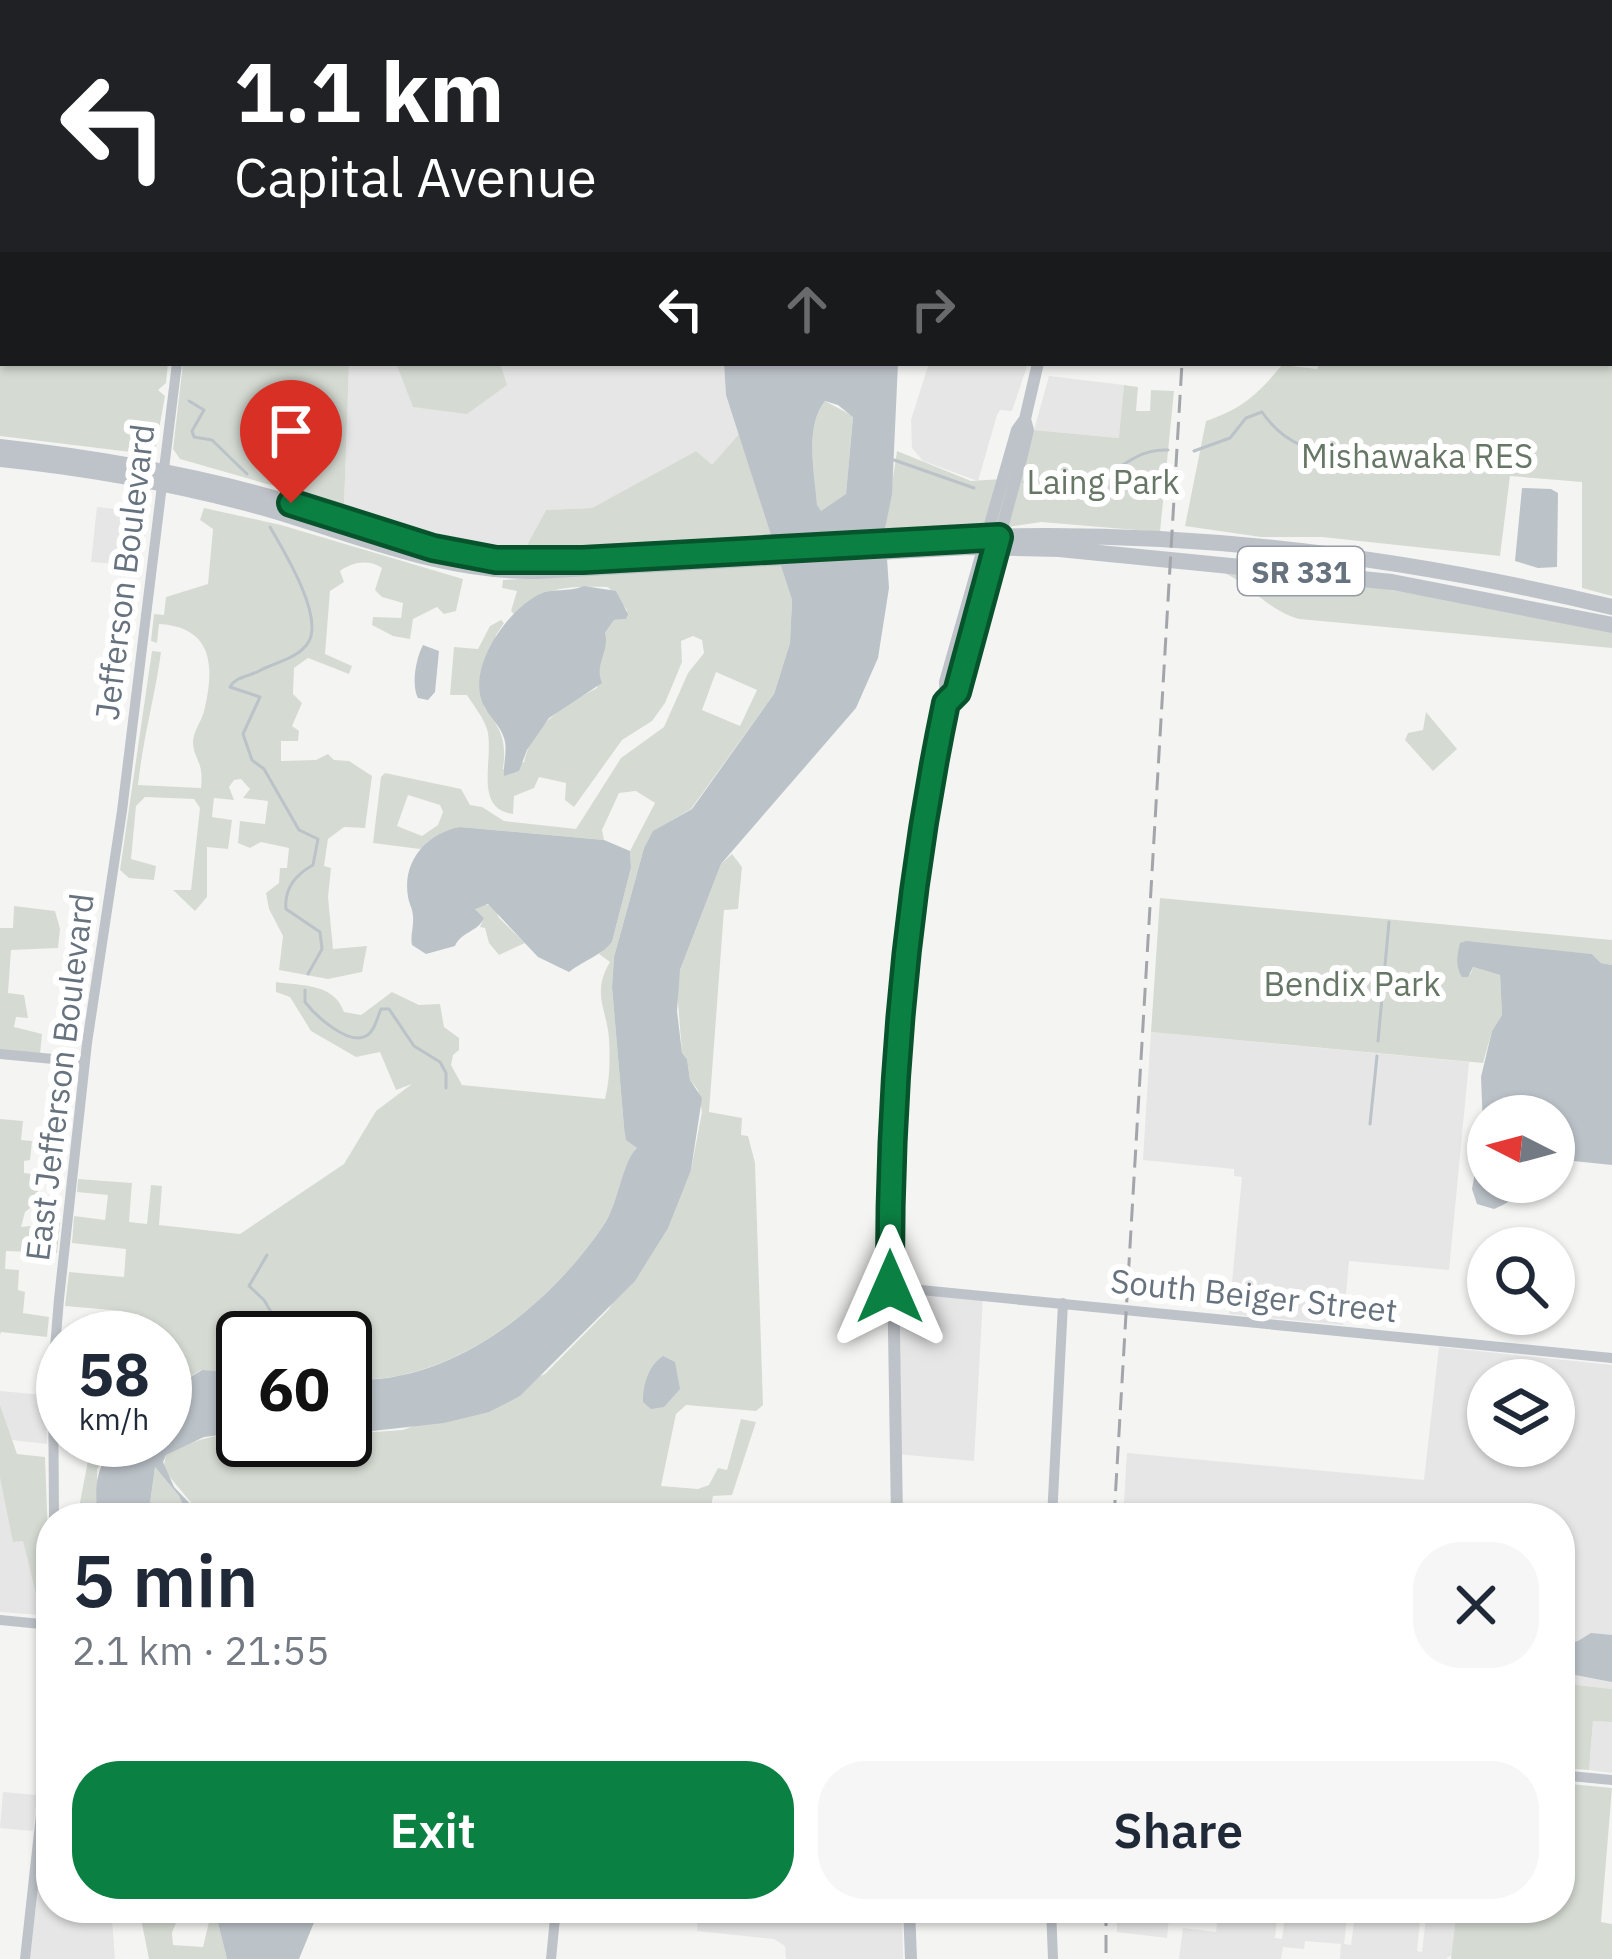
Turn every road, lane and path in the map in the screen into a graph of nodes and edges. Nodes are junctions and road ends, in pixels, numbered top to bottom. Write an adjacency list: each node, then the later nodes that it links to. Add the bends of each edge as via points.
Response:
1 (177, 366): 5 (street, Jefferson Boulevard)
2 (1037, 366): 6 (main road, via 1028,430)
3 (0, 447): 5 (highway, SR 331)
4 (0, 459): 5 (highway, SR 331)
5 (162, 478): 6 (highway, SR 331, via 479,569); 9 (street, Jefferson Boulevard)
6 (992, 542): 7 (highway, SR 331, via 1136,538 1326,556); 8 (highway, SR 331, via 1328,574); 12 (main road, via 945,682 918,866 891,1145)
7 (1612, 607)
8 (1612, 625)
9 (125, 787): 11 (street, East Jefferson Boulevard)
10 (0, 1054): 11 (street)
11 (85, 1062): 15 (street, East Jefferson Boulevard, via 54,1359)
12 (890, 1287): 13 (street, South Beiger Street); 16 (main road)
13 (1063, 1304): 14 (street, South Beiger Street); 17 (street)
14 (1612, 1358)
15 (55, 1503)
16 (897, 1503)
17 (1053, 1503)
18 (0, 1620): 19 (street)
19 (36, 1623)
20 (1575, 1776): 21 (street)
21 (1612, 1780)
22 (36, 1860): 26 (street)
23 (555, 1923): 27 (street)
24 (910, 1923): 28 (main road)
25 (1052, 1923): 29 (street)
26 (25, 1959)
27 (551, 1959)
28 (911, 1959)
29 (1053, 1959)

